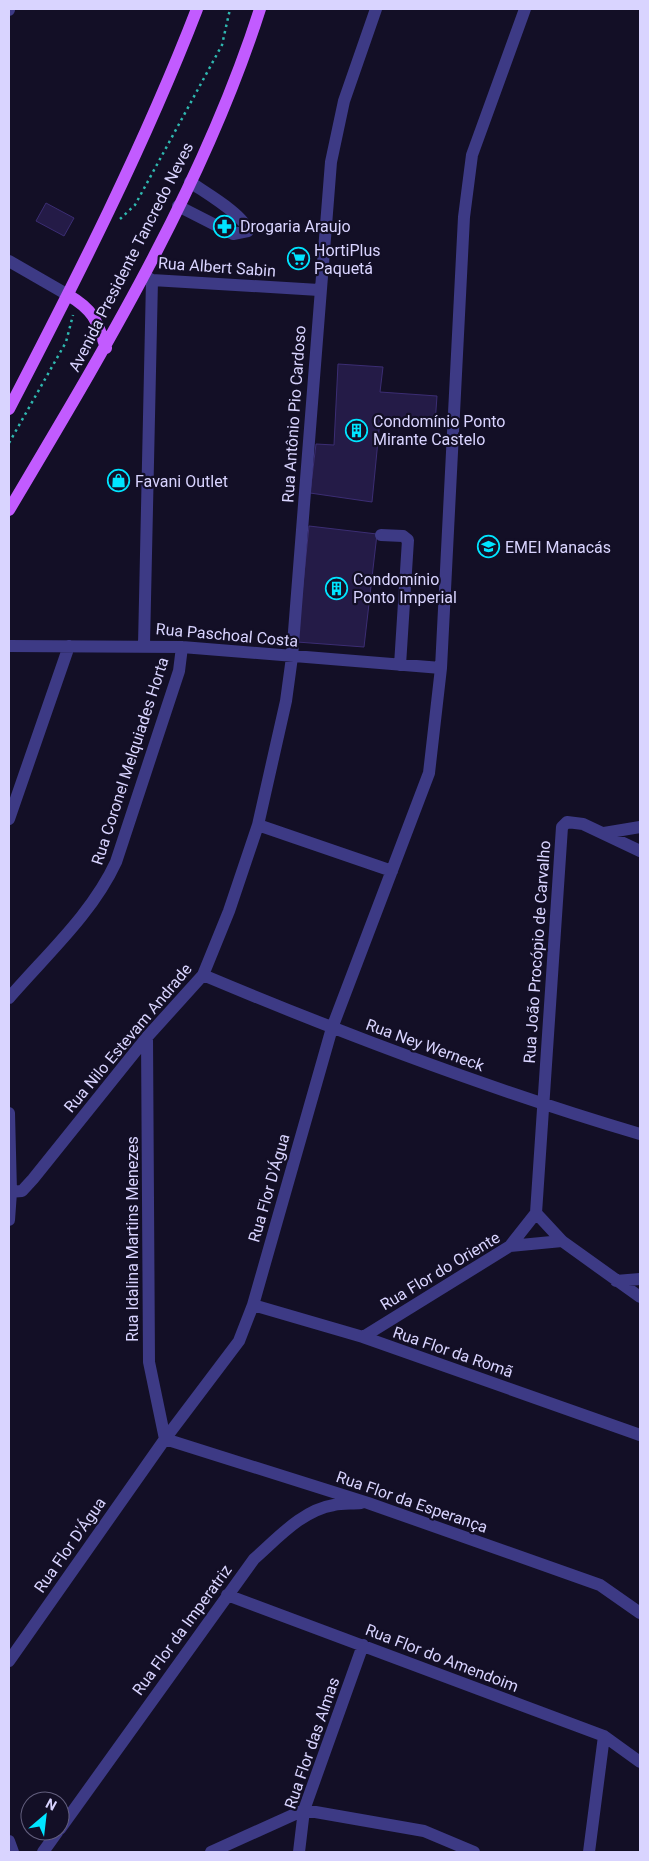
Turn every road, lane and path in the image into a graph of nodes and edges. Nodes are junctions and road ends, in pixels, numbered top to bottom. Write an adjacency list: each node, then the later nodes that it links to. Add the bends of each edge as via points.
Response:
1 (197, 9): 12 (main road, via 171,76)
2 (230, 9): 8 (path, via 218,53 135,205)
3 (260, 9): 6 (main road, Avenida Presidente Tancredo Neves, via 216,130)
4 (376, 9): 11 (street, Rua Antônio Pio Cardoso, via 344,101 331,162)
5 (526, 9): 24 (street, Rua Flor D'Água, via 472,155 465,208)
6 (190, 182): 7 (main road, Avenida Presidente Tancredo Neves); 7 (street, via 240,218 248,231 233,234)
7 (178, 206): 10 (main road, Avenida Presidente Tancredo Neves)
8 (115, 223)
9 (9, 261): 12 (street)
10 (148, 278): 11 (street, Rua Albert Sabin); 13 (main road, Avenida Presidente Tancredo Neves); 18 (street)
11 (319, 290): 22 (street, Rua Antônio Pio Cardoso)
12 (72, 298): 13 (main road, via 85,305 97,320); 14 (main road); 15 (path, via 66,342)
13 (106, 348): 16 (main road, Avenida Presidente Tancredo Neves)
14 (9, 408)
15 (9, 443)
16 (9, 510)
17 (381, 535): 23 (street, via 403,536 408,540)
18 (144, 645): 20 (street, Rua Paschoal Costa); 21 (street, Rua Paschoal Costa)
19 (9, 646): 20 (street, Rua Paschoal Costa)
20 (69, 646): 25 (street)
21 (182, 646): 22 (street, Rua Paschoal Costa); 32 (street, Rua Coronel Melquiades Horta, via 179,671 116,862 105,885)
22 (292, 657): 23 (street, Rua Paschoal Costa); 26 (street, Rua Antônio Pio Cardoso, via 286,700)
23 (400, 665): 24 (street, Rua Paschoal Costa)
24 (442, 668): 30 (street, Rua Flor D'Água, via 429,773)
25 (9, 818)
26 (258, 825): 30 (street); 31 (street, Rua Nilo Estevam Andrade)
27 (640, 827): 28 (street)
28 (604, 833): 29 (street, Rua João Procópio de Carvalho); 35 (street, Rua João Procópio de Carvalho, via 572,821 562,827)
29 (640, 850)
30 (392, 871): 33 (street, Rua Flor D'Água)
31 (203, 975): 33 (street, Rua Ney Werneck); 34 (street, Rua Nilo Estevam Andrade)
32 (9, 998)
33 (332, 1028): 35 (street, Rua Ney Werneck); 46 (street, Rua Flor D'Água)
34 (148, 1037): 38 (street, Rua Nilo Estevam Andrade, via 33,1179 22,1191); 49 (street, Rua Idalina Martins Menezes, via 148,1362)
35 (544, 1106): 37 (street, Rua Ney Werneck); 39 (street)
36 (9, 1113): 38 (street)
37 (640, 1134)
38 (10, 1192): 40 (street)
39 (536, 1213): 41 (street); 42 (street)
40 (9, 1220)
41 (562, 1241): 42 (street, Rua Flor do Oriente); 44 (street)
42 (510, 1246): 47 (street, Rua Flor do Oriente)
43 (640, 1279): 44 (street)
44 (616, 1281): 45 (street)
45 (640, 1297)
46 (253, 1304): 47 (street, Rua Flor da Romã); 49 (street, Rua Flor D'Água, via 239,1341)
47 (363, 1337): 48 (street, Rua Flor da Romã)
48 (640, 1435)
49 (165, 1439): 50 (street, Rua Flor da Esperança); 54 (street, Rua Flor D'Água)
50 (368, 1502): 51 (street, Rua Flor da Imperatriz, via 333,1505 312,1513 285,1531 254,1559); 52 (street, Rua Flor da Esperança, via 600,1585)
51 (226, 1595): 53 (street, Rua Flor do Amendoim); 58 (street, Rua Flor da Imperatriz)
52 (640, 1614)
53 (363, 1645): 55 (street, Rua Flor do Amendoim); 57 (street, Rua Flor das Almas)
54 (9, 1661)
55 (604, 1736): 56 (street, Rua Flor do Amendoim); 66 (street)
56 (640, 1762)
57 (304, 1810): 63 (street); 64 (street, Rua Flor das Almas); 65 (street, via 424,1830)
58 (70, 1815)
59 (9, 1841): 61 (street)
60 (51, 1841): 62 (street, Rua Flor da Imperatriz)
61 (13, 1852)
62 (43, 1852)
63 (211, 1852)
64 (299, 1852)
65 (474, 1852)
66 (589, 1852)

